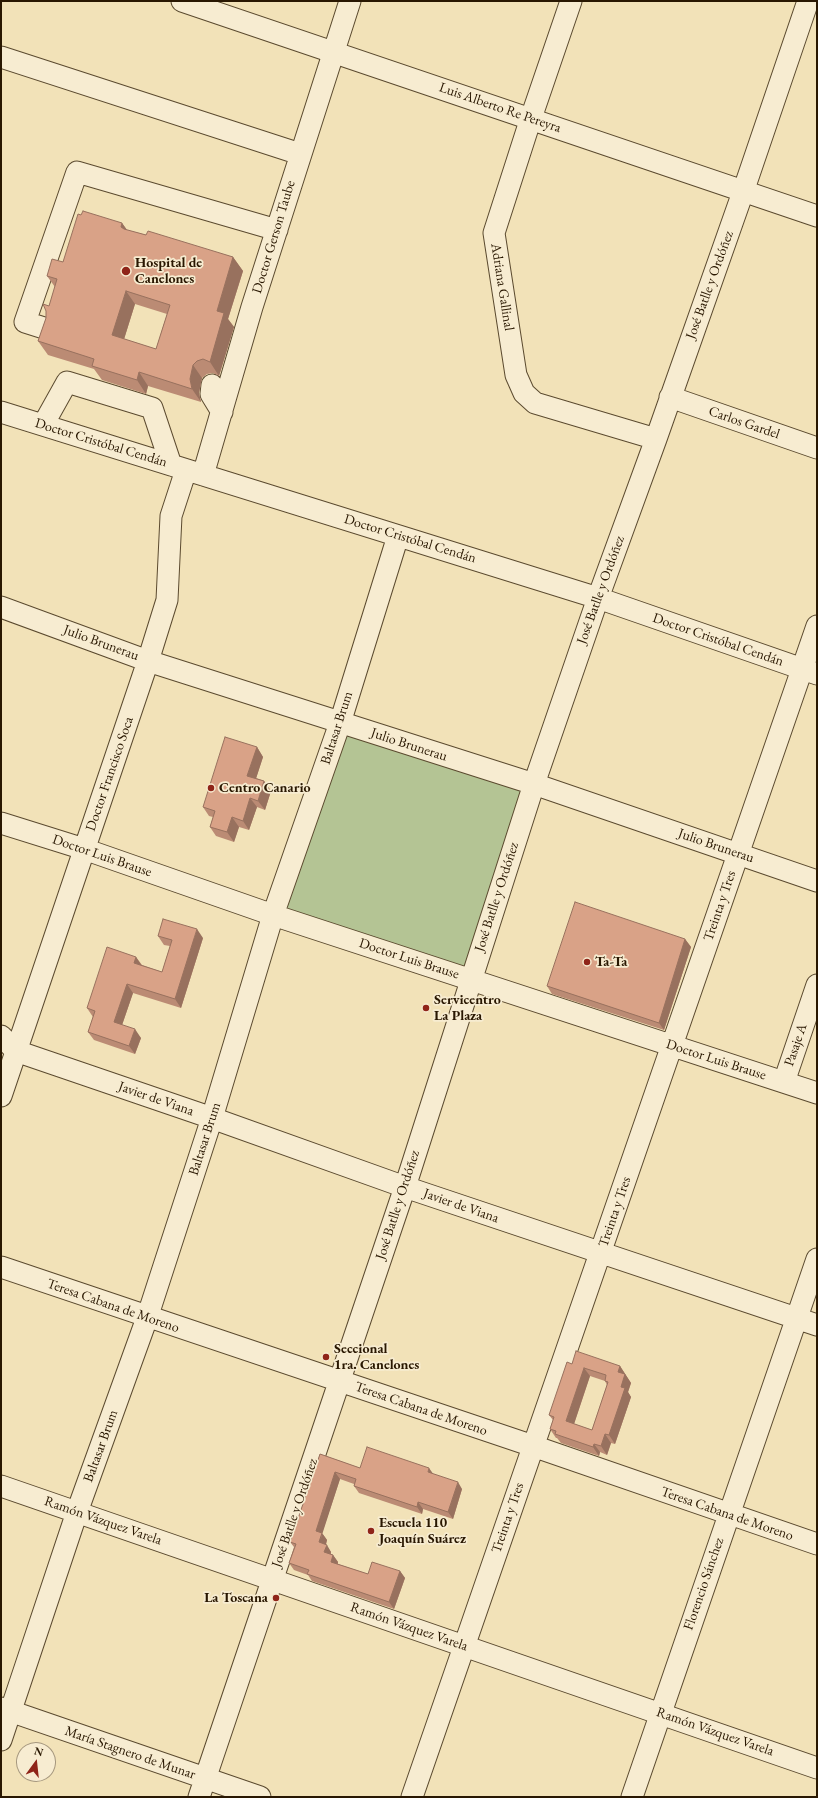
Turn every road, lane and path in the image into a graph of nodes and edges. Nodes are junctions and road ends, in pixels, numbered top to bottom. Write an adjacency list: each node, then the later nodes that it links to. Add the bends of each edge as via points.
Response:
1 (182, 1): 5 (street, Luis Alberto Re Pereyra)
2 (350, 1): 5 (street, Doctor Gerson Taube)
3 (571, 1): 7 (street, Adriana Gallinal)
4 (808, 1): 9 (street, José Batlle y Ordóñez)
5 (332, 52): 7 (street, Luis Alberto Re Pereyra); 8 (street, Doctor Gerson Taube)
6 (1, 57): 8 (street)
7 (530, 118): 9 (street, Luis Alberto Re Pereyra); 20 (street, Adriana Gallinal, via 494,233 516,375 524,393 535,403)
8 (300, 154): 11 (street, Doctor Gerson Taube)
9 (743, 192): 10 (street, Luis Alberto Re Pereyra); 16 (street, José Batlle y Ordóñez)
10 (817, 216)
11 (276, 230): 12 (street, Doctor Gerson Taube); 14 (street, via 77,172 25,322)
12 (252, 307): 13 (street); 18 (street, Doctor Gerson Taube)
13 (230, 326)
14 (44, 328)
15 (212, 385): 18 (street, via 211,394)
16 (670, 397): 20 (street, José Batlle y Ordóñez); 21 (street, Carlos Gardel)
17 (1, 412): 19 (street, Doctor Cristóbal Cendán)
18 (222, 412): 22 (street, Doctor Gerson Taube)
19 (43, 425): 22 (street, Doctor Cristóbal Cendán); 22 (street, via 67,382 152,408)
20 (656, 439): 24 (street, José Batlle y Ordóñez)
21 (817, 448)
22 (187, 470): 23 (street, Doctor Cristóbal Cendán); 27 (street, Doctor Francisco Soca, via 171,516 167,600)
23 (398, 536): 24 (street, Doctor Cristóbal Cendán); 29 (street, Baltasar Brum)
24 (598, 598): 28 (street, Doctor Cristóbal Cendán); 30 (street, José Batlle y Ordóñez)
25 (1, 607): 27 (street, Julio Brunerau)
26 (817, 626): 28 (street, Treinta y Tres)
27 (148, 661): 29 (street, Julio Brunerau); 32 (street, Doctor Francisco Soca)
28 (810, 671): 33 (street, Treinta y Tres)
29 (340, 723): 30 (street, Julio Brunerau); 35 (street, Baltasar Brum)
30 (534, 784): 33 (street, Julio Brunerau); 36 (street, José Batlle y Ordóñez)
31 (1, 823): 32 (street, Doctor Luis Brause)
32 (84, 849): 35 (street, Doctor Luis Brause); 40 (street, Doctor Francisco Soca)
33 (738, 854): 34 (street, Julio Brunerau); 39 (street, Treinta y Tres)
34 (817, 881)
35 (273, 915): 36 (street, Doctor Luis Brause); 44 (street, Baltasar Brum)
36 (470, 980): 39 (street, Doctor Luis Brause); 45 (street, José Batlle y Ordóñez)
37 (817, 985): 41 (street, Pasaje A)
38 (1, 1036): 40 (street)
39 (672, 1046): 41 (street, Doctor Luis Brause); 46 (street, Treinta y Tres)
40 (16, 1052): 43 (street, Doctor Francisco Soca); 44 (street, Javier de Viana)
41 (784, 1082): 42 (street, Doctor Luis Brause)
42 (817, 1093)
43 (1, 1096)
44 (212, 1118): 45 (street, Javier de Viana); 49 (street, Baltasar Brum)
45 (405, 1187): 46 (street, Javier de Viana); 52 (street, José Batlle y Ordóñez)
46 (601, 1252): 50 (street, Javier de Viana); 53 (street, Treinta y Tres)
47 (817, 1259): 50 (street, Florencio Sánchez)
48 (1, 1267): 49 (street, Teresa Cabana de Moreno)
49 (147, 1318): 52 (street, Teresa Cabana de Moreno); 55 (street, Baltasar Brum)
50 (796, 1318): 51 (street, Javier de Viana); 56 (street, Florencio Sánchez)
51 (817, 1325)
52 (339, 1381): 53 (street, Teresa Cabana de Moreno); 58 (street, José Batlle y Ordóñez)
53 (533, 1446): 56 (street, Teresa Cabana de Moreno); 59 (street, Treinta y Tres)
54 (1, 1486): 55 (street, Ramón Vázquez Varela)
55 (77, 1512): 58 (street, Ramón Vázquez Varela); 60 (street, Baltasar Brum)
56 (728, 1514): 57 (street, Teresa Cabana de Moreno); 61 (street, Florencio Sánchez)
57 (817, 1544)
58 (272, 1581): 59 (street, Ramón Vázquez Varela); 64 (street, José Batlle y Ordóñez)
59 (464, 1646): 61 (street, Ramón Vázquez Varela); 66 (street, Treinta y Tres)
60 (5, 1710): 62 (street, Baltasar Brum); 64 (street, María Stagnero de Munar)
61 (660, 1712): 63 (street, Ramón Vázquez Varela); 67 (street, Florencio Sánchez)
62 (1, 1740)
63 (817, 1768)
64 (202, 1788): 65 (street, María Stagnero de Munar)
65 (260, 1797)
66 (412, 1797)
67 (632, 1797)

